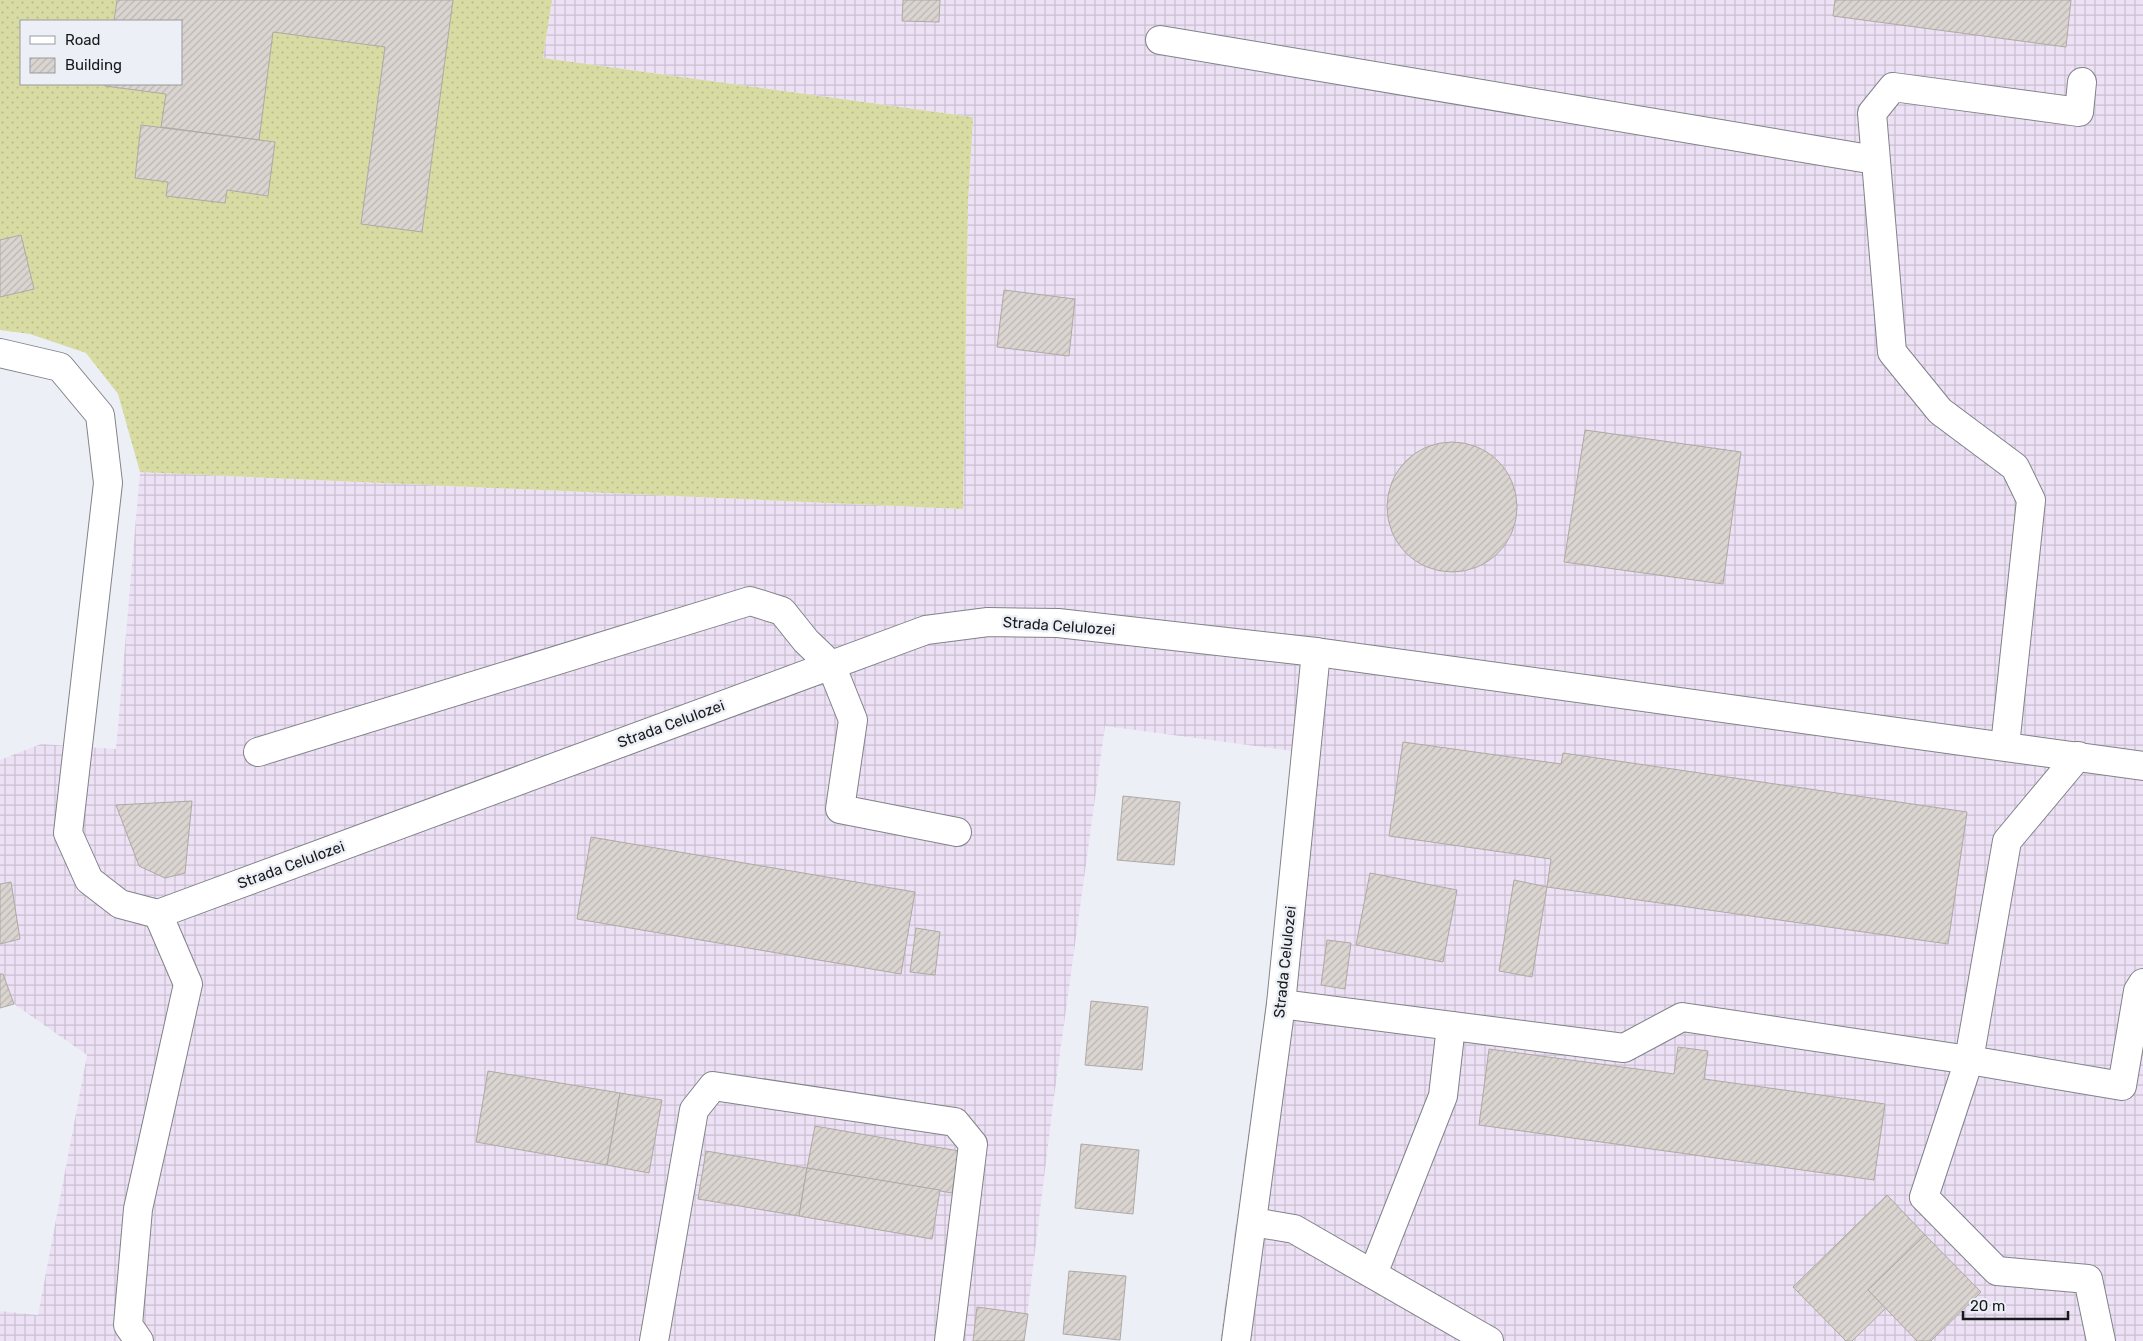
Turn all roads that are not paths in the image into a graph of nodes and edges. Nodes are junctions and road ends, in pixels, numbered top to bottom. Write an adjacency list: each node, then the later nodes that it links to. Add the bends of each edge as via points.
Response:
1 (1160, 40): 3 (lane)
2 (2082, 82): 3 (lane, via 2079,112 1893,87 1872,113)
3 (1876, 160): 7 (lane, via 1892,352 1940,411 2015,466 2030,500)
4 (0, 353): 12 (lane, via 60,367 100,415 108,483 68,833 89,880 120,904)
5 (1316, 652): 6 (lane, Strada Celulozei, via 1058,623 988,622 926,630); 7 (lane); 14 (lane, Strada Celulozei)
6 (831, 664): 8 (lane, via 806,641 782,611 750,601); 11 (lane, via 853,720 840,809); 12 (lane, Strada Celulozei)
7 (2005, 746): 9 (lane)
8 (258, 752)
9 (2078, 756): 10 (lane); 16 (lane, via 2007,840)
10 (2143, 766)
11 (957, 832)
12 (158, 914): 19 (lane, via 188,984 138,1209 128,1325)
13 (2143, 983): 16 (lane, via 2138,991 2122,1086)
14 (1281, 1004): 15 (lane); 17 (lane, Strada Celulozei)
15 (1451, 1026): 16 (lane, via 1624,1048 1682,1017); 18 (lane, via 1443,1096)
16 (1969, 1060): 24 (lane, via 1924,1197 1997,1271 2088,1279)
17 (1253, 1222): 18 (lane, via 1294,1229); 22 (lane, Strada Celulozei)
18 (1373, 1274): 23 (lane)
19 (139, 1341)
20 (654, 1341): 21 (lane, via 694,1110 713,1086 955,1122 973,1144)
21 (949, 1341)
22 (1236, 1341)
23 (1489, 1341)
24 (2101, 1341)

